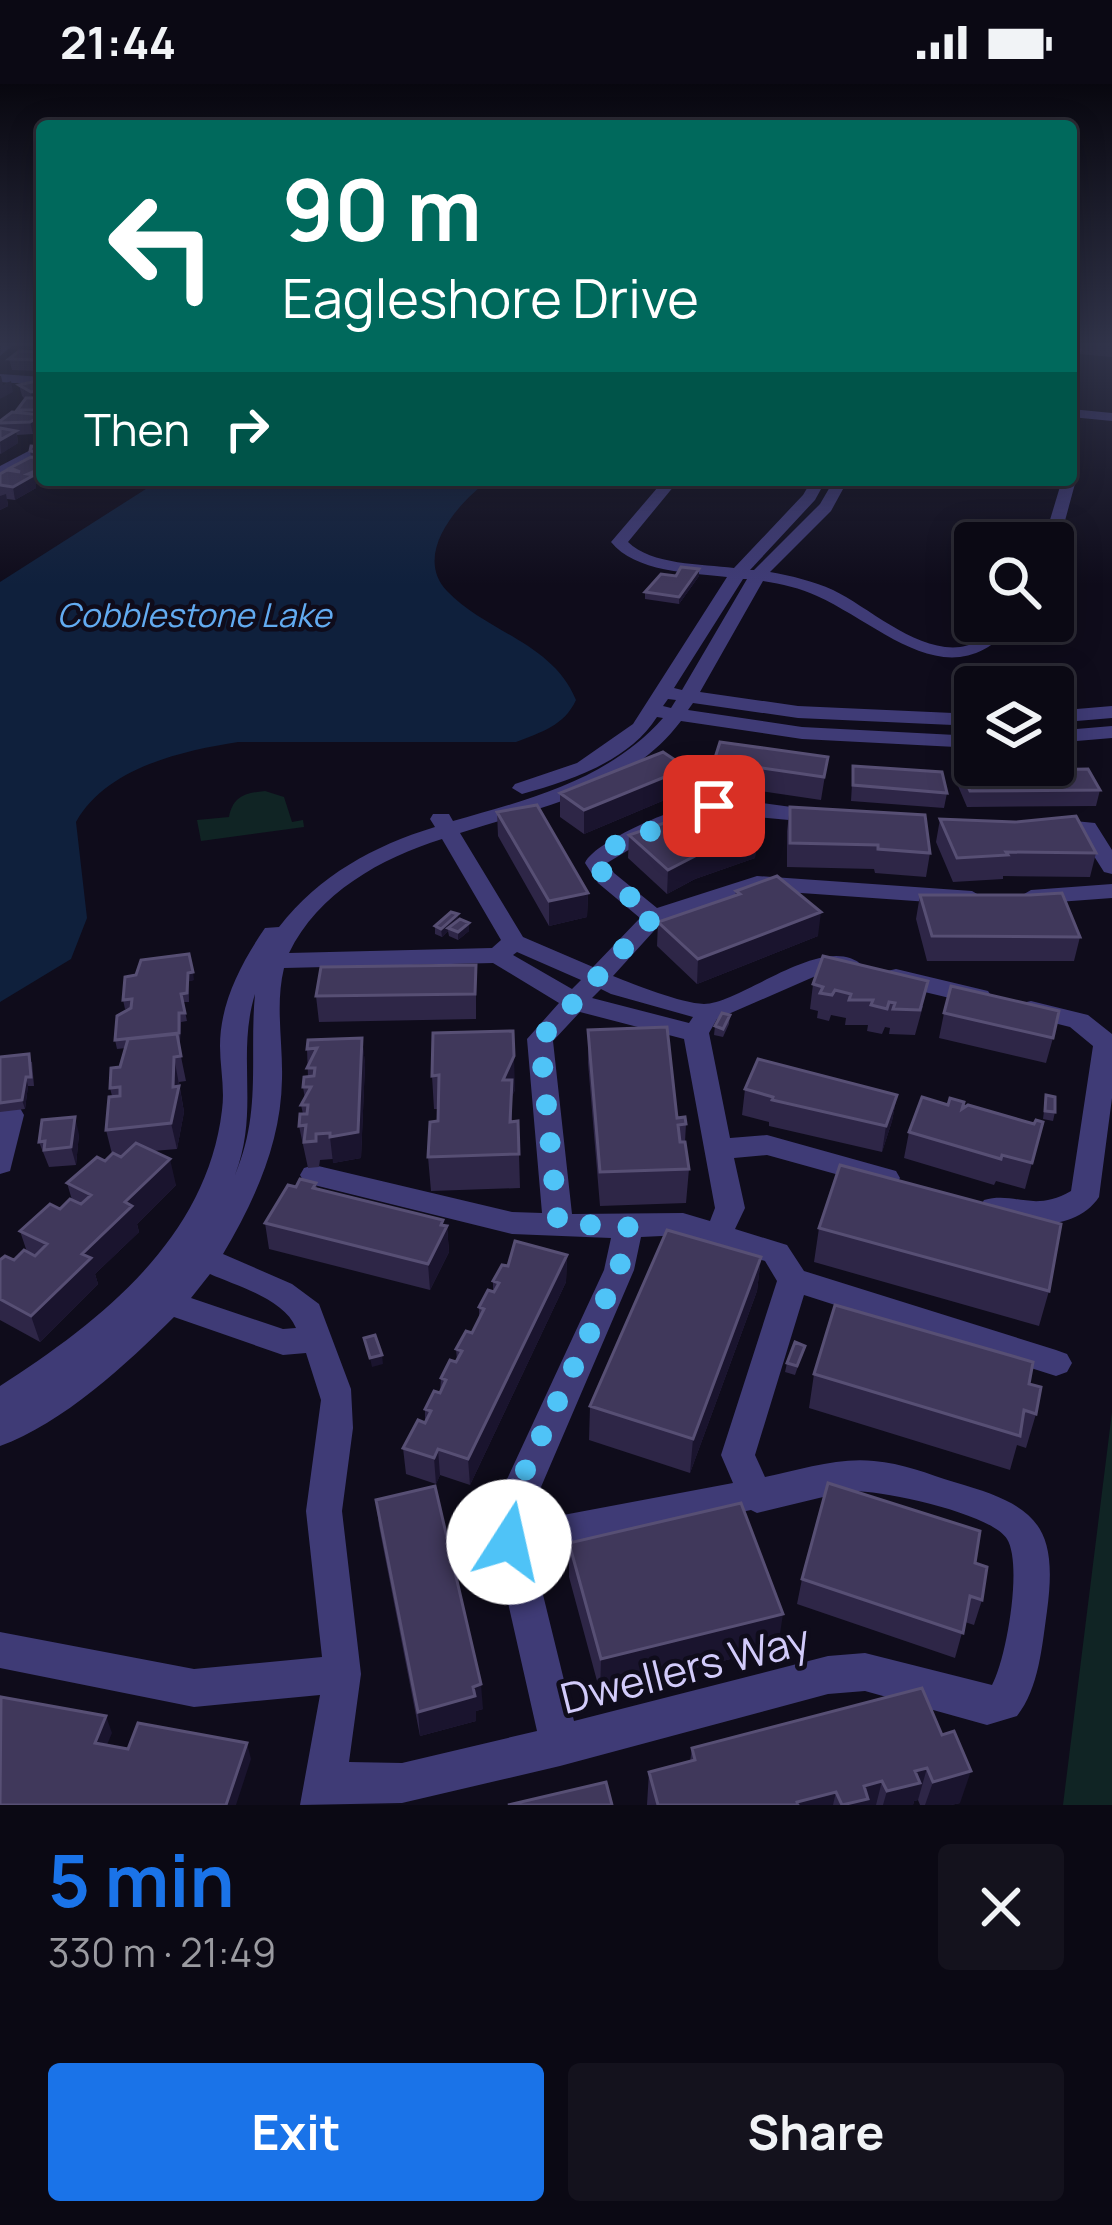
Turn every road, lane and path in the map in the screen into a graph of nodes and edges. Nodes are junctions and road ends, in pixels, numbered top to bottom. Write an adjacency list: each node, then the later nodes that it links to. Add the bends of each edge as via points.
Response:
1 (36, 451): 2 (street)
2 (0, 472)
3 (667, 486): 8 (street, via 621,548)
4 (816, 486): 8 (street)
5 (838, 486): 8 (street, via 822,514)
6 (1067, 486): 7 (street)
7 (1057, 522)
8 (748, 574): 9 (street, via 826,592 926,648); 10 (street); 11 (street)
9 (990, 642)
10 (658, 702): 11 (street); 18 (street)
11 (681, 705): 14 (street); 17 (street, via 802,734); 18 (street, via 649,746)
12 (1112, 712): 13 (street)
13 (1074, 715)
14 (954, 719)
15 (1112, 732): 16 (street)
16 (1074, 735)
17 (954, 741)
18 (591, 772): 20 (street)
19 (847, 819): 24 (street, via 714,806 606,849 599,870)
20 (443, 823): 25 (street); 26 (street, via 356,868 306,910)
21 (1035, 825): 22 (street, via 1087,828)
22 (1112, 867)
23 (1112, 891): 24 (street, via 997,898 758,883)
24 (654, 916): 27 (street)
25 (506, 949): 26 (street); 27 (street); 28 (street, via 542,985)
26 (266, 961): 30 (street); 31 (street, via 233,1036)
27 (596, 977): 28 (street); 29 (street)
28 (578, 1000): 29 (street, via 617,1017); 38 (street, via 540,1039)
29 (702, 1023): 33 (street); 37 (street, via 782,979 830,964 1094,1030 1106,1043 1105,1062 1085,1197 1042,1216)
30 (268, 1105): 31 (street); 41 (street, via 253,1166)
31 (236, 1108): 41 (street)
32 (10, 1115): 34 (street)
33 (718, 1149): 36 (street, via 767,1145); 40 (street, via 730,1208)
34 (0, 1164)
35 (314, 1175): 38 (street, via 466,1215)
36 (924, 1189)
37 (969, 1201)
38 (558, 1223): 39 (street)
39 (628, 1227): 40 (street, via 682,1224); 49 (street, via 619,1270 518,1486)
40 (718, 1234): 42 (street, via 776,1253)
41 (193, 1253): 43 (street); 44 (street, via 281,1293 308,1313)
42 (793, 1280): 45 (street); 48 (street, via 739,1455)
43 (157, 1299): 44 (street, via 283,1342); 46 (street); 47 (street, via 91,1372)
44 (313, 1339): 51 (street, via 337,1400 324,1525)
45 (1056, 1363)
46 (0, 1403)
47 (0, 1432)
48 (758, 1497): 49 (street, Dwellers Way); 52 (street, Dwellers Way, via 873,1473 1018,1524 1030,1542 1032,1571 1013,1690 1004,1702 987,1706 865,1672 828,1675)
49 (509, 1542): 52 (street)
50 (0, 1651): 51 (street, via 194,1688)
51 (342, 1674): 53 (street)
52 (560, 1746): 53 (street, Dwellers Way)
53 (322, 1794)

